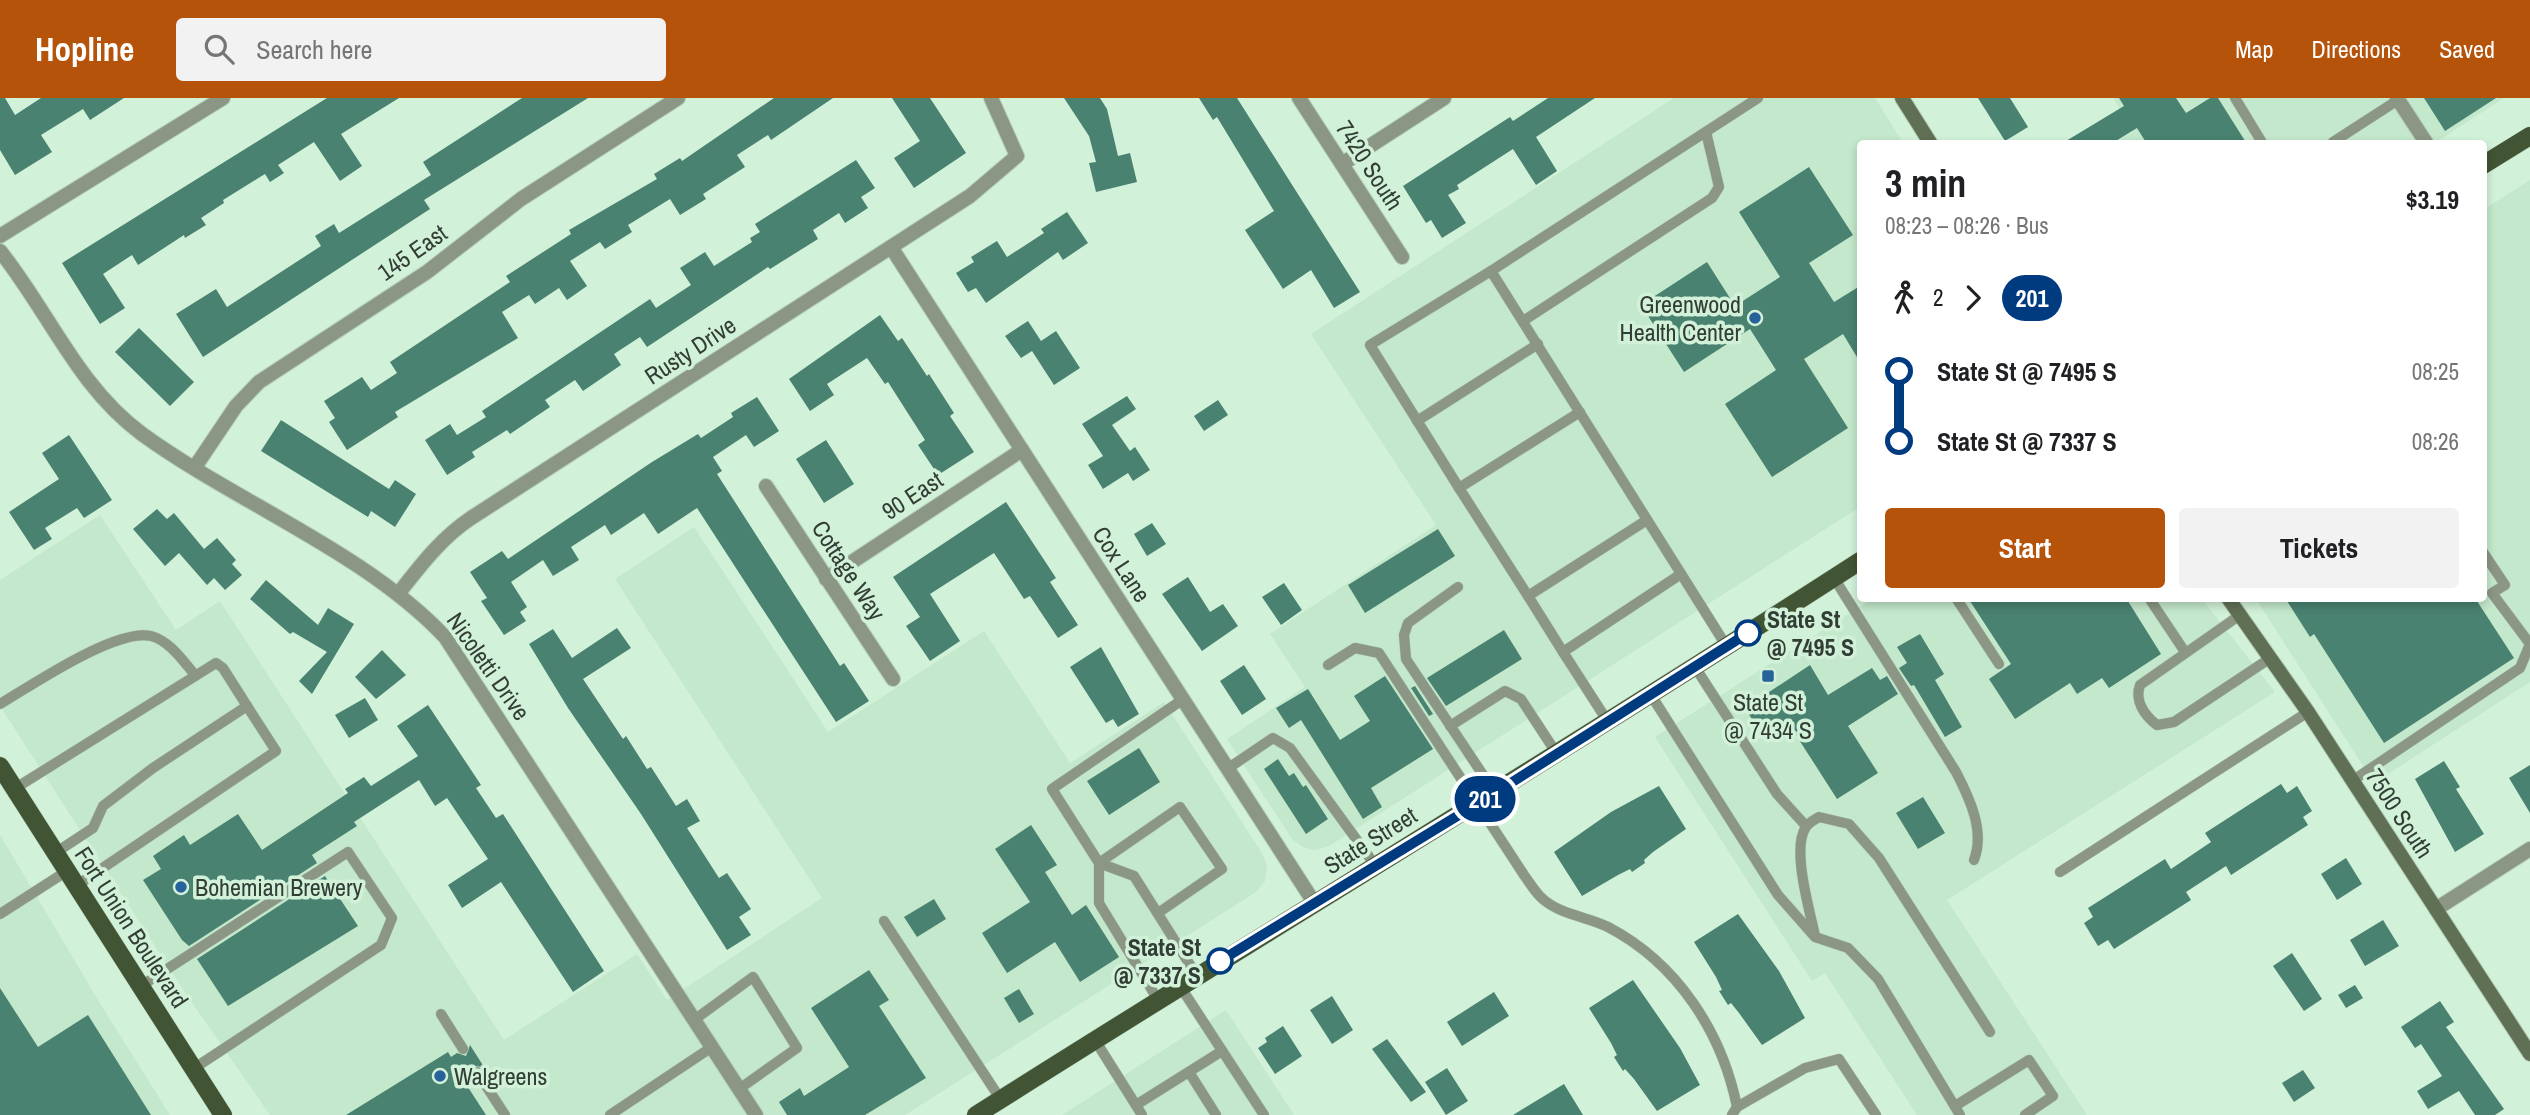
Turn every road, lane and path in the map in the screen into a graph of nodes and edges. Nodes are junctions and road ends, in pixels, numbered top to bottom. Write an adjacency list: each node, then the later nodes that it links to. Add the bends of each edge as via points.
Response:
1 (223, 98): 18 (street)
2 (678, 98): 28 (street, 145 East, via 521,199 427,272 259,383 236,406)
3 (991, 98): 19 (street, Rusty Drive, via 1017,156 970,196)
4 (1299, 98): 17 (street, 7420 South)
5 (1444, 98): 17 (street)
6 (1758, 98): 10 (lane)
7 (1902, 98): 12 (street)
8 (2235, 98): 13 (lane)
9 (2398, 99): 14 (lane); 15 (street)
10 (1706, 132): 22 (lane); 23 (lane, via 1719,187 1712,198)
11 (2530, 136): 16 (main road)
12 (1928, 140)
13 (2261, 140)
14 (2336, 140)
15 (2424, 140)
16 (2487, 163)
17 (1342, 164): 21 (street, 7420 South)
18 (0, 236)
19 (891, 247): 27 (street, Cox Lane); 38 (street, Rusty Drive, via 463,524 430,552)
20 (0, 251): 28 (street, Nicoletti Drive, via 104,400 142,433)
21 (1402, 257)
22 (1492, 271): 23 (lane); 26 (lane, via 1370,345)
23 (1523, 321): 24 (lane)
24 (1538, 344): 25 (lane); 26 (lane)
25 (1580, 412): 30 (lane); 31 (lane)
26 (1418, 421): 30 (lane)
27 (1022, 450): 36 (street, 90 East); 54 (street, Cox Lane)
28 (195, 467): 38 (street, Nicoletti Drive)
29 (766, 486): 36 (street, Cottage Way)
30 (1459, 488): 39 (lane)
31 (1647, 520): 34 (lane); 39 (lane)
32 (2487, 558): 63 (lane, via 2505,585 2492,593 2530,644 2520,668)
33 (1857, 563): 35 (main road, State Street)
34 (1681, 574): 44 (lane); 45 (lane)
35 (1834, 578): 44 (main road, State Street); 70 (lane, via 1956,772 1972,806 1979,840)
36 (827, 579): 52 (street, Cottage Way)
37 (1458, 587): 59 (lane, via 1417,615 1404,635 1406,659)
38 (398, 594): 86 (street, Nicoletti Drive, via 445,638)
39 (1528, 596): 45 (lane)
40 (1959, 602): 48 (lane)
41 (2152, 602): 46 (lane)
42 (2231, 602): 43 (street, 7500 South)
43 (2240, 615): 46 (lane); 47 (street, 7500 South)
44 (1727, 647): 50 (main road, State Street)
45 (1563, 652): 58 (lane)
46 (2185, 652): 47 (lane, via 2140,685 2139,702 2157,725 2174,722)
47 (2269, 659): 57 (street, 7500 South)
48 (1999, 664)
49 (1328, 665): 66 (lane, via 1355,648 1378,653)
50 (1695, 667): 53 (main road, State Street); 67 (lane, via 1777,794)
51 (195, 675): 55 (lane, via 170,646 133,634 79,658); 56 (lane, via 216,663); 64 (lane)
52 (893, 679)
53 (1651, 695): 58 (main road, State Street); 80 (lane, via 1778,895)
54 (1182, 700): 62 (street, Cox Lane); 71 (lane, via 1052,789)
55 (0, 704)
56 (247, 706): 69 (lane, via 133,783 103,806 93,828); 74 (lane, via 276,751)
57 (2308, 712): 63 (street, 7500 South); 73 (lane)
58 (1608, 722): 60 (main road, State Street)
59 (1450, 726): 60 (lane, via 1505,691 1521,699); 65 (lane)
60 (1557, 754): 65 (main road, State Street)
61 (0, 766): 64 (main road, Fort Union Boulevard)
62 (1227, 769): 72 (lane, via 1273,738 1290,748); 75 (street, Cox Lane)
63 (2352, 781): 76 (street, 7500 South)
64 (15, 789): 69 (main road, Fort Union Boulevard)
65 (1495, 793): 66 (main road, State Street)
66 (1477, 803): 72 (main road, State Street); 99 (lane, via 1543,900 1606,926 1647,950 1692,1000 1731,1076)
67 (1806, 826): 80 (lane, via 1801,863); 87 (lane, via 1819,817 1831,818 1849,824 1864,840)
68 (2530, 849): 76 (street)
69 (55, 853): 74 (main road, Fort Union Boulevard)
70 (1975, 860)
71 (1098, 863): 77 (lane, via 1134,876); 77 (lane, via 1180,807 1222,869); 84 (lane, via 1099,904)
72 (1375, 865): 75 (main road, State Street)
73 (2060, 872)
74 (72, 878): 78 (lane); 82 (main road, Fort Union Boulevard)
75 (1315, 904): 81 (main road, State Street)
76 (2436, 909): 92 (street, 7500 South)
77 (1158, 912): 81 (lane)
78 (0, 914)
79 (884, 921): 97 (lane)
80 (1815, 936): 100 (lane, via 1847,948 1878,979)
81 (1197, 975): 83 (main road, State Street)
82 (141, 986): 93 (main road, Fort Union Boulevard); 93 (lane, via 348,852 392,918 381,945)
83 (1180, 986): 84 (main road, State Street); 91 (lane)
84 (1158, 1000): 88 (main road, State Street)
85 (441, 1014): 90 (lane)
86 (694, 1020): 89 (street, Nicoletti Drive); 96 (lane, via 753,977 797,1048)
87 (1990, 1032)
88 (1095, 1040): 97 (main road, State Street); 98 (lane)
89 (712, 1047): 96 (street, Nicoletti Drive); 103 (lane)
90 (463, 1049)
91 (1222, 1051): 95 (lane); 107 (lane)
92 (2530, 1054)
93 (193, 1069): 101 (main road, Fort Union Boulevard)
94 (477, 1072): 102 (lane)
95 (1189, 1072): 98 (lane); 106 (lane)
96 (739, 1089): 104 (street, Nicoletti Drive)
97 (1001, 1100): 105 (main road, State Street)
98 (1139, 1110)
99 (1735, 1111): 108 (lane, via 1805,1068 1839,1059)
100 (1958, 1111): 109 (lane, via 2029,1060 2053,1096)
101 (223, 1115)
102 (505, 1115)
103 (610, 1115)
104 (756, 1115)
105 (976, 1115)
106 (1216, 1115)
107 (1264, 1115)
108 (1876, 1115)
109 (2025, 1115)

